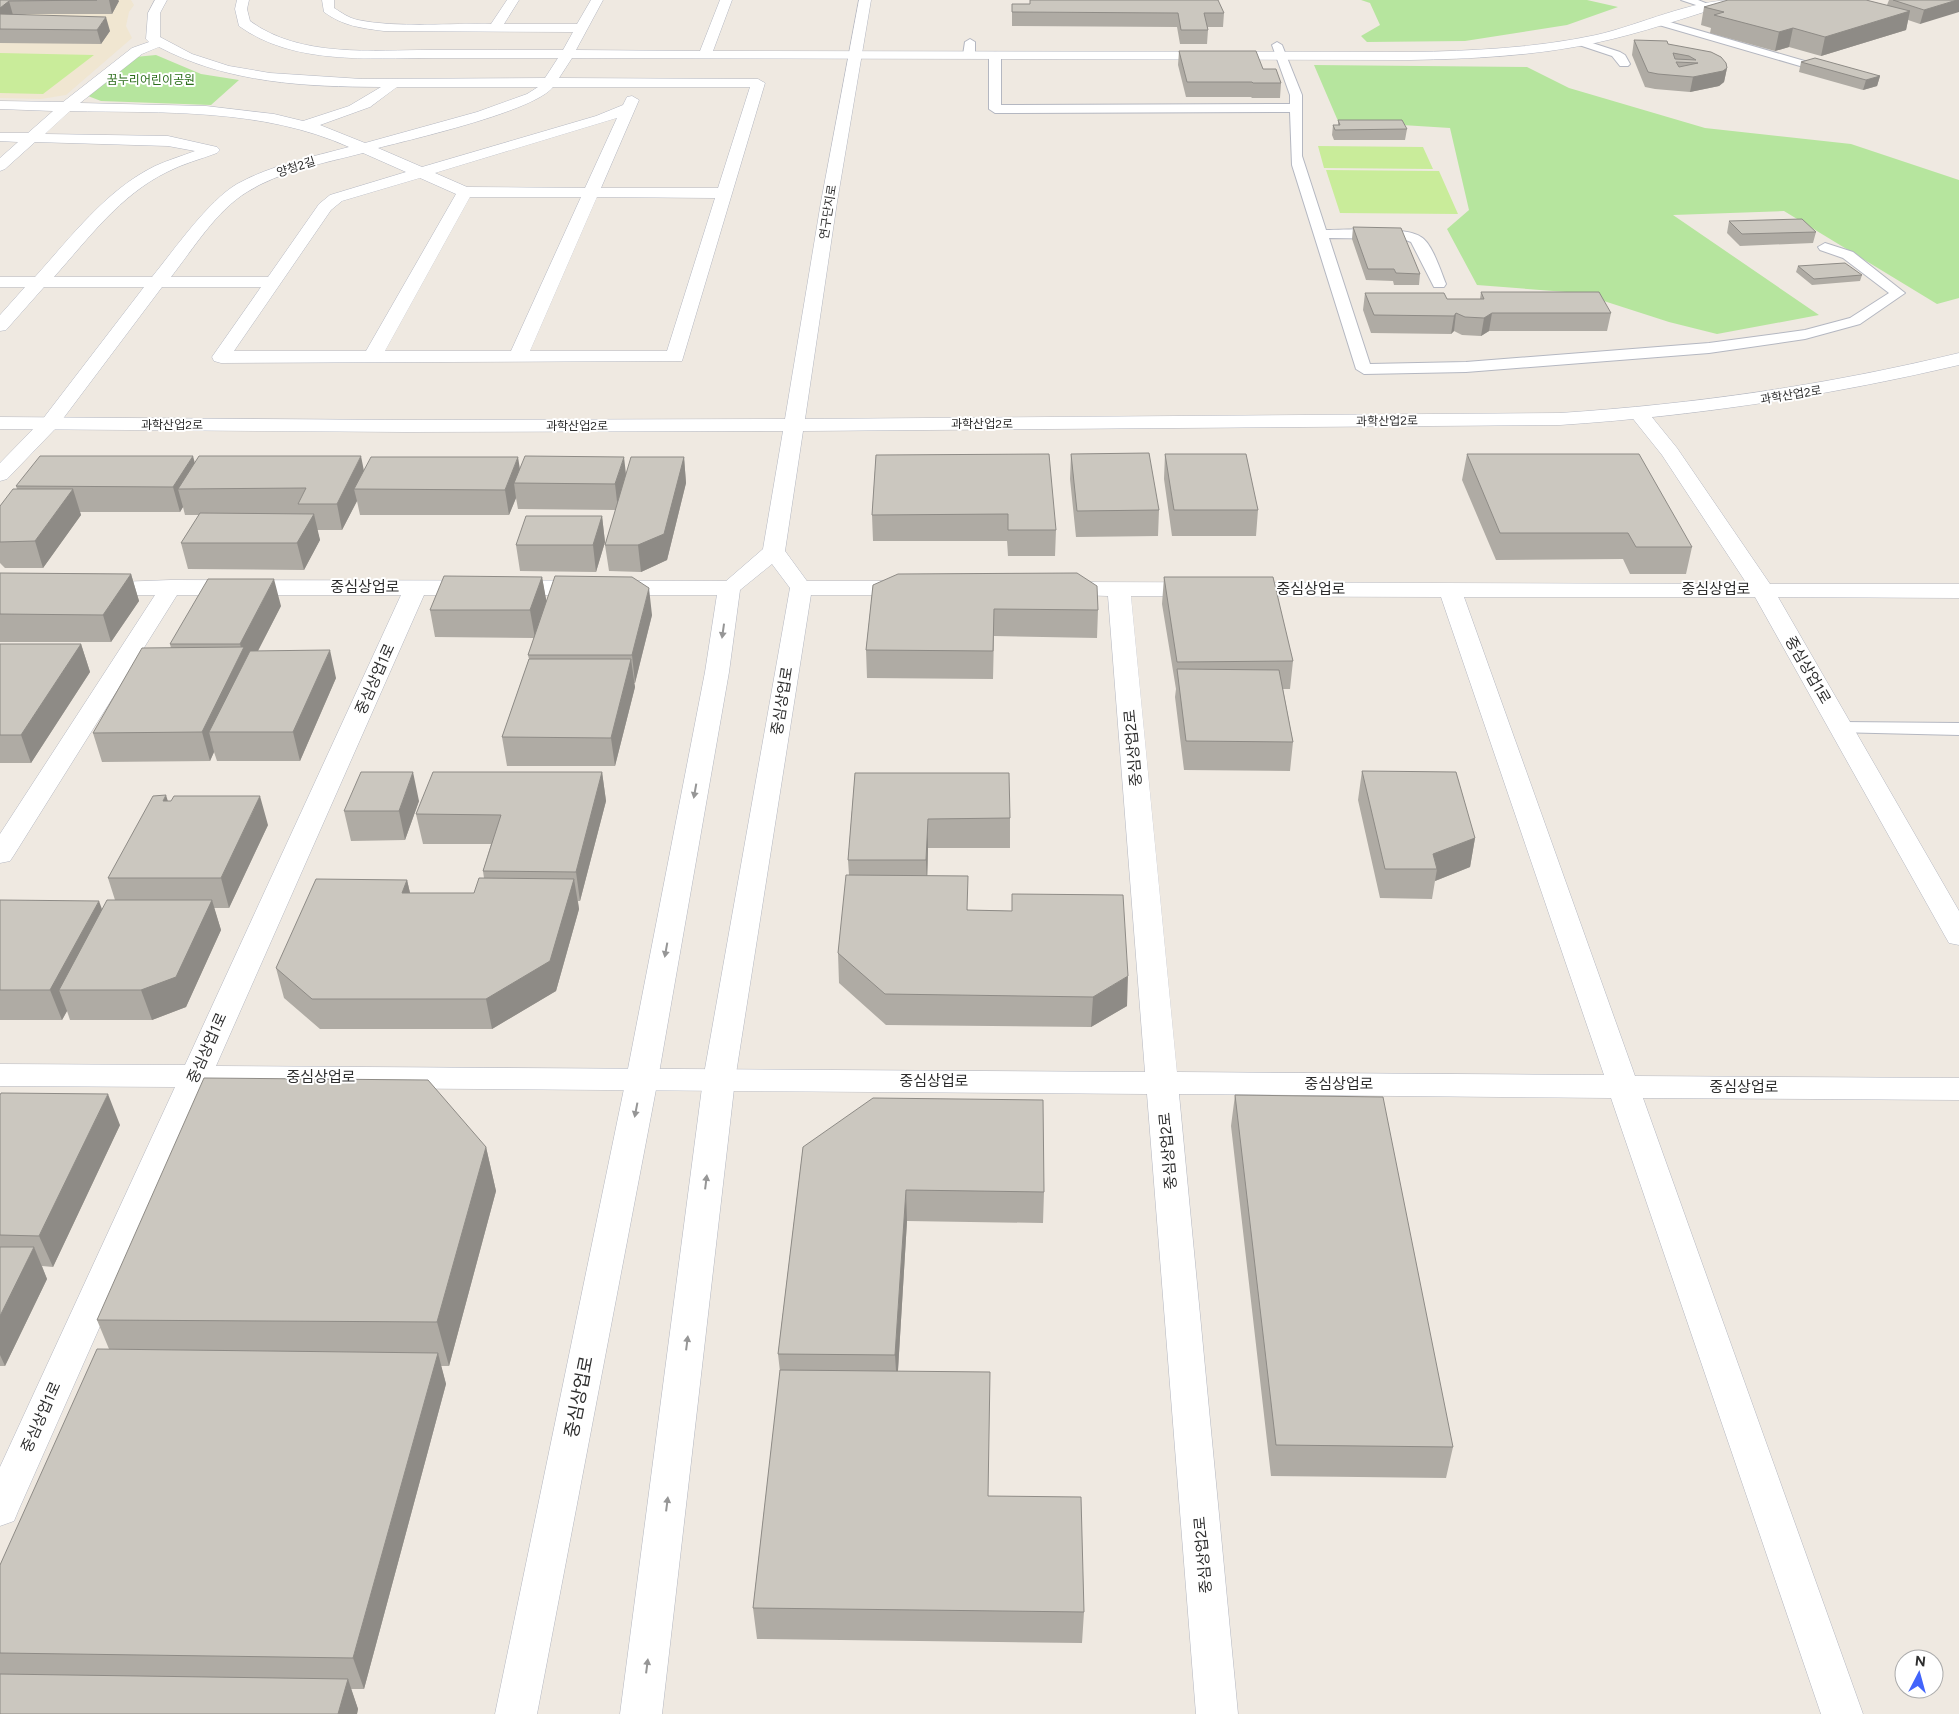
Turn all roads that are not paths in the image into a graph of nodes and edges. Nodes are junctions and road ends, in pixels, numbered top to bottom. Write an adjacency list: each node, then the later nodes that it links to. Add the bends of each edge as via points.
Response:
1 (161, 0): 15 (street, via 154,13 152,27 153,39)
2 (243, 0): 17 (street, via 241,16 251,29 304,48 378,54)
3 (328, 0): 12 (street, via 332,13 357,24)
4 (513, 0): 12 (street)
5 (597, 0): 13 (street, 양청2길)
6 (726, 0): 18 (street)
7 (865, 0): 19 (street, 연구단지로)
8 (1686, 0): 10 (lane)
9 (1729, 0): 10 (street)
10 (1708, 6): 11 (street)
11 (1656, 22): 14 (street); 22 (lane)
12 (495, 28): 13 (street)
13 (581, 28): 17 (street, 양청2길)
14 (1580, 42): 16 (street, via 1459,55); 21 (lane, via 1621,56)
15 (159, 43): 23 (street, via 198,61 259,74 320,81); 27 (street, via 137,51)
16 (1279, 51): 20 (street); 29 (lane)
17 (566, 55): 18 (street); 24 (street, 양청2길)
18 (705, 55): 19 (street)
19 (855, 55): 20 (street, via 969,48); 55 (street, 연구단지로)
20 (995, 55): 29 (lane, via 995,109)
21 (1624, 64)
22 (1804, 64)
23 (394, 82): 24 (street); 30 (street, via 365,105)
24 (549, 82): 25 (street); 33 (street, 양청2길, via 532,96 511,106)
25 (639, 83): 28 (street); 38 (street, via 758,83)
26 (0, 105): 27 (street)
27 (67, 106): 30 (street, via 245,113); 32 (street)
28 (628, 108): 35 (street); 37 (street)
29 (1298, 108): 39 (lane, via 1296,156)
30 (306, 125): 33 (street)
31 (0, 137): 32 (street)
32 (30, 138): 34 (street); 42 (street, via 168,141 212,150 161,169 125,192)
33 (363, 148): 35 (street); 43 (street, 양청2길, via 301,165 242,188 215,212)
34 (0, 166)
35 (420, 173): 36 (street); 44 (street, via 336,198 325,207)
36 (465, 192): 37 (street); 49 (street)
37 (591, 192): 38 (street); 50 (street)
38 (725, 193): 50 (street, via 675,357)
39 (1321, 234): 45 (lane, via 1404,235 1416,239); 46 (lane)
40 (1825, 247): 46 (lane, via 1848,255 1898,293 1855,321 1805,334 1709,348 1466,368 1364,369)
41 (0, 282): 42 (street)
42 (40, 282): 43 (street); 48 (street)
43 (158, 282): 44 (street); 54 (street, 양청2길)
44 (273, 282): 49 (street, via 221,357)
45 (1439, 284)
46 (1343, 304): 47 (lane)
47 (1362, 304)
48 (0, 326)
49 (372, 357): 50 (street)
50 (518, 357)
51 (1959, 359): 52 (street, 과학산업2로, via 1830,389)
52 (1640, 414): 55 (street, 과학산업2로, via 1560,419); 66 (street, 중심상업1로, via 1670,452)
53 (0, 423): 54 (street, 과학산업2로)
54 (49, 424): 55 (street, 과학산업2로); 56 (street)
55 (795, 425): 57 (street)
56 (0, 475)
57 (774, 551): 61 (street); 62 (street)
58 (171, 587): 59 (street, 중심상업로); 60 (street, 중심상업로); 71 (street)
59 (416, 587): 61 (street, 중심상업로); 74 (street, 중심상업1로)
60 (76, 588)
61 (729, 588): 75 (street, 중심상업로, one-way to 75, via 717,672)
62 (801, 588): 63 (street); 76 (street, 중심상업로)
63 (930, 588)
64 (1039, 588): 65 (street, 중심상업로)
65 (1119, 589): 67 (street, 중심상업로); 77 (street, 중심상업2로)
66 (1762, 589): 67 (street, 중심상업로); 68 (street, 중심상업로); 69 (street, 중심상업1로)
67 (1450, 590): 78 (street)
68 (1959, 591)
69 (1841, 728): 70 (lane); 72 (street, 중심상업1로)
70 (1959, 729)
71 (0, 855)
72 (1959, 936)
73 (0, 1075): 74 (street, 중심상업로)
74 (194, 1076): 75 (street, 중심상업로); 80 (street, 중심상업1로)
75 (642, 1079): 76 (street, 중심상업로); 81 (street, 중심상업로, one-way to 81)
76 (719, 1080): 77 (street, 중심상업로); 82 (street, 중심상업로, one-way to 76)
77 (1162, 1083): 78 (street, 중심상업로); 83 (street, 중심상업2로)
78 (1623, 1086): 79 (street, 중심상업로); 84 (street)
79 (1959, 1089)
80 (0, 1509)
81 (516, 1714)
82 (641, 1714)
83 (1217, 1714)
84 (1842, 1714)

